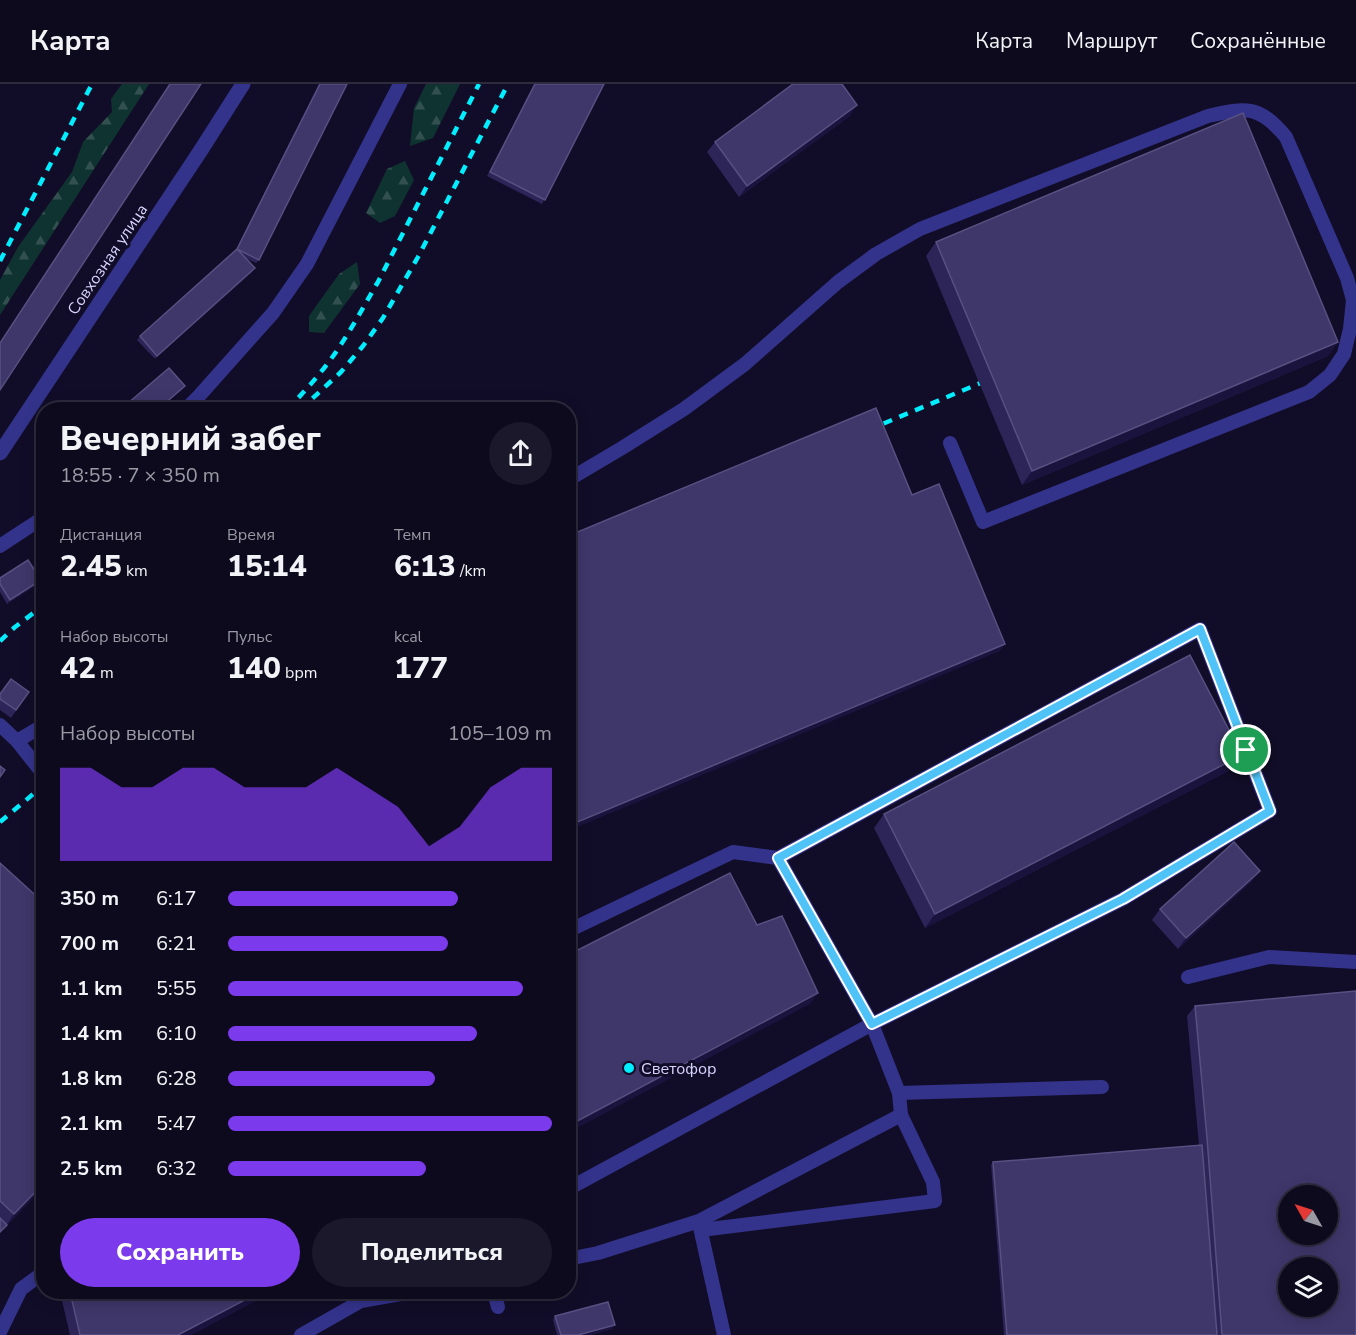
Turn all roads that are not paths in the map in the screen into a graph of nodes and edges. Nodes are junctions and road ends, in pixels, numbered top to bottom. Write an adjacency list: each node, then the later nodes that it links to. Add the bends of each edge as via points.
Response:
1 (243, 84): 5 (street, Совхозная улица)
2 (400, 84): 3 (lane, via 307,264 273,313)
3 (193, 402)
4 (950, 443): 6 (lane, via 983,522 1309,392 1330,375 1344,354 1353,300 1286,137 1274,124 1259,112 1244,109 1208,116 920,229 838,282 745,364 684,409)
5 (0, 453)
6 (576, 475)
7 (36, 522): 8 (lane)
8 (0, 546)
9 (0, 725): 11 (lane)
10 (36, 730): 11 (lane)
11 (17, 741): 12 (lane)
12 (36, 765)
13 (778, 858): 14 (lane, via 733,852); 17 (lane); 17 (lane, via 1200,629 1270,811 1123,899)
14 (576, 927)
15 (1356, 962): 16 (lane, via 1269,957)
16 (1188, 977)
17 (872, 1024): 19 (lane); 21 (lane)
18 (1102, 1088): 19 (lane)
19 (899, 1093): 20 (lane)
20 (902, 1115): 22 (lane); 22 (lane, via 933,1182 935,1201)
21 (576, 1185)
22 (700, 1225): 23 (lane); 32 (lane)
23 (576, 1257)
24 (36, 1278): 30 (lane, via 21,1289)
25 (365, 1299): 28 (lane)
26 (372, 1299): 28 (lane)
27 (496, 1299): 29 (lane)
28 (361, 1301): 31 (lane)
29 (498, 1307)
30 (0, 1332)
31 (301, 1335)
32 (724, 1335)

